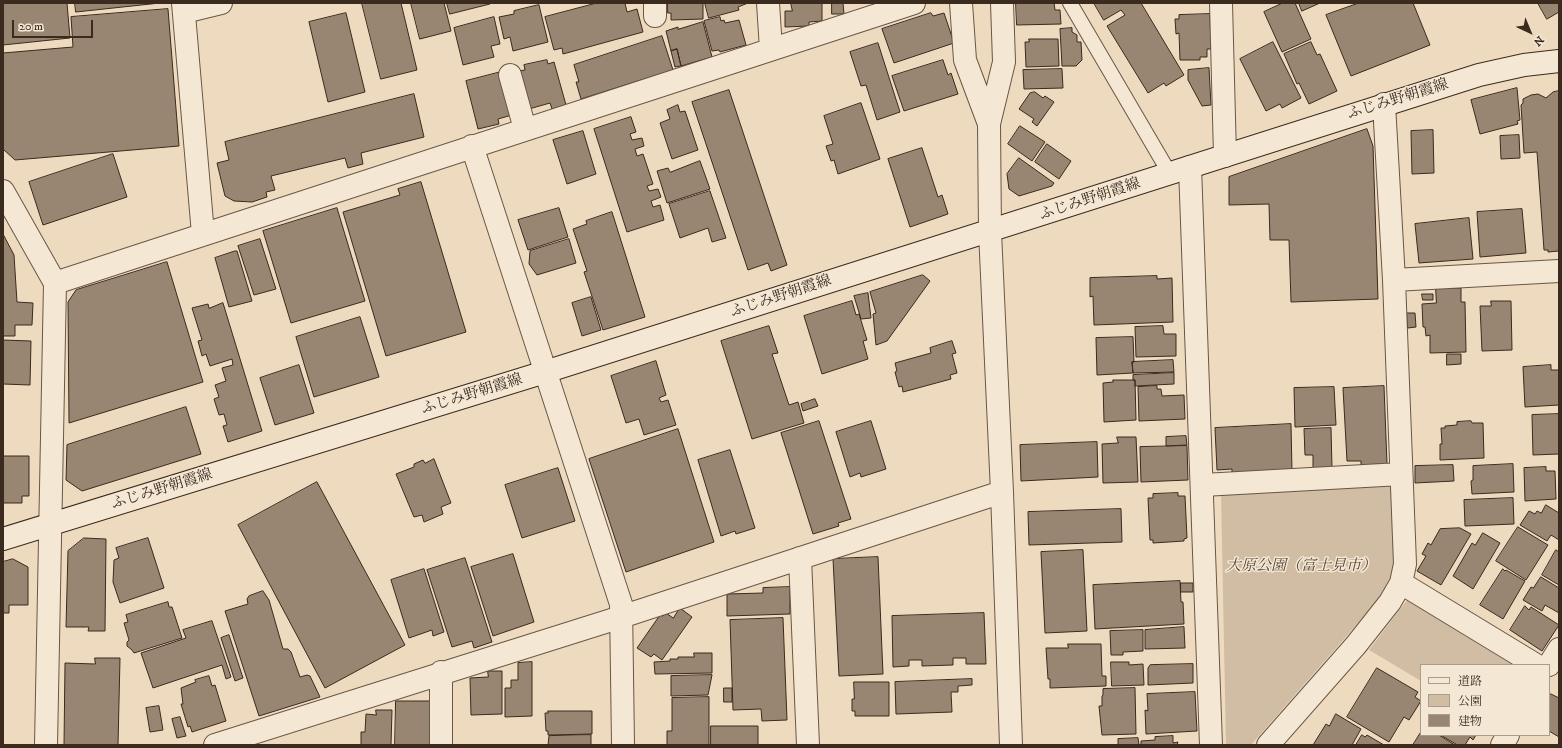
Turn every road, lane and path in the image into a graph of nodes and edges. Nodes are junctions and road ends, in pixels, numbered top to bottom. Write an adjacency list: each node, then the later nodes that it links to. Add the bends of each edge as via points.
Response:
1 (220, 3): 8 (street)
2 (768, 3): 9 (street)
3 (914, 3): 9 (street)
4 (961, 3): 13 (street, via 965,60)
5 (1002, 3): 13 (street, via 1004,62)
6 (1070, 3): 18 (lane)
7 (1221, 3): 16 (street)
8 (183, 8): 21 (street)
9 (770, 50): 14 (street)
10 (1559, 61): 12 (street, ふじみ野朝霞線, via 1524,65 1479,75)
11 (510, 75): 14 (street)
12 (1384, 104): 16 (street, ふじみ野朝霞線); 23 (street)
13 (989, 124): 20 (street)
14 (525, 129): 15 (street)
15 (472, 146): 21 (street); 25 (street)
16 (1225, 156): 17 (street, ふじみ野朝霞線)
17 (1190, 167): 18 (street, ふじみ野朝霞線); 27 (street)
18 (1170, 174): 20 (street, ふじみ野朝霞線)
19 (3, 191): 24 (street)
20 (990, 232): 25 (street, ふじみ野朝霞線); 28 (street)
21 (203, 234): 24 (street)
22 (1559, 271): 23 (street)
23 (1394, 280): 26 (street)
24 (55, 283): 29 (street)
25 (545, 372): 29 (street, ふじみ野朝霞線); 33 (street, via 621,604)
26 (1401, 474): 27 (street); 32 (street, via 1405,564)
27 (1202, 485): 48 (street)
28 (1002, 492): 31 (street); 47 (street)
29 (50, 524): 30 (street, ふじみ野朝霞線); 42 (street)
30 (3, 539)
31 (800, 558): 33 (street); 46 (street)
32 (1401, 583): 35 (street); 49 (street, via 1390,602 1356,645)
33 (621, 617): 37 (street); 45 (street)
34 (1559, 649): 36 (street)
35 (1534, 664)
36 (1550, 664)
37 (442, 672): 41 (street); 44 (street)
38 (1550, 674): 39 (street)
39 (1559, 679)
40 (1507, 736): 50 (street)
41 (249, 740): 43 (street)
42 (46, 745)
43 (215, 745)
44 (441, 745)
45 (623, 745)
46 (808, 745)
47 (1011, 745)
48 (1211, 745)
49 (1268, 745)
50 (1502, 745)

